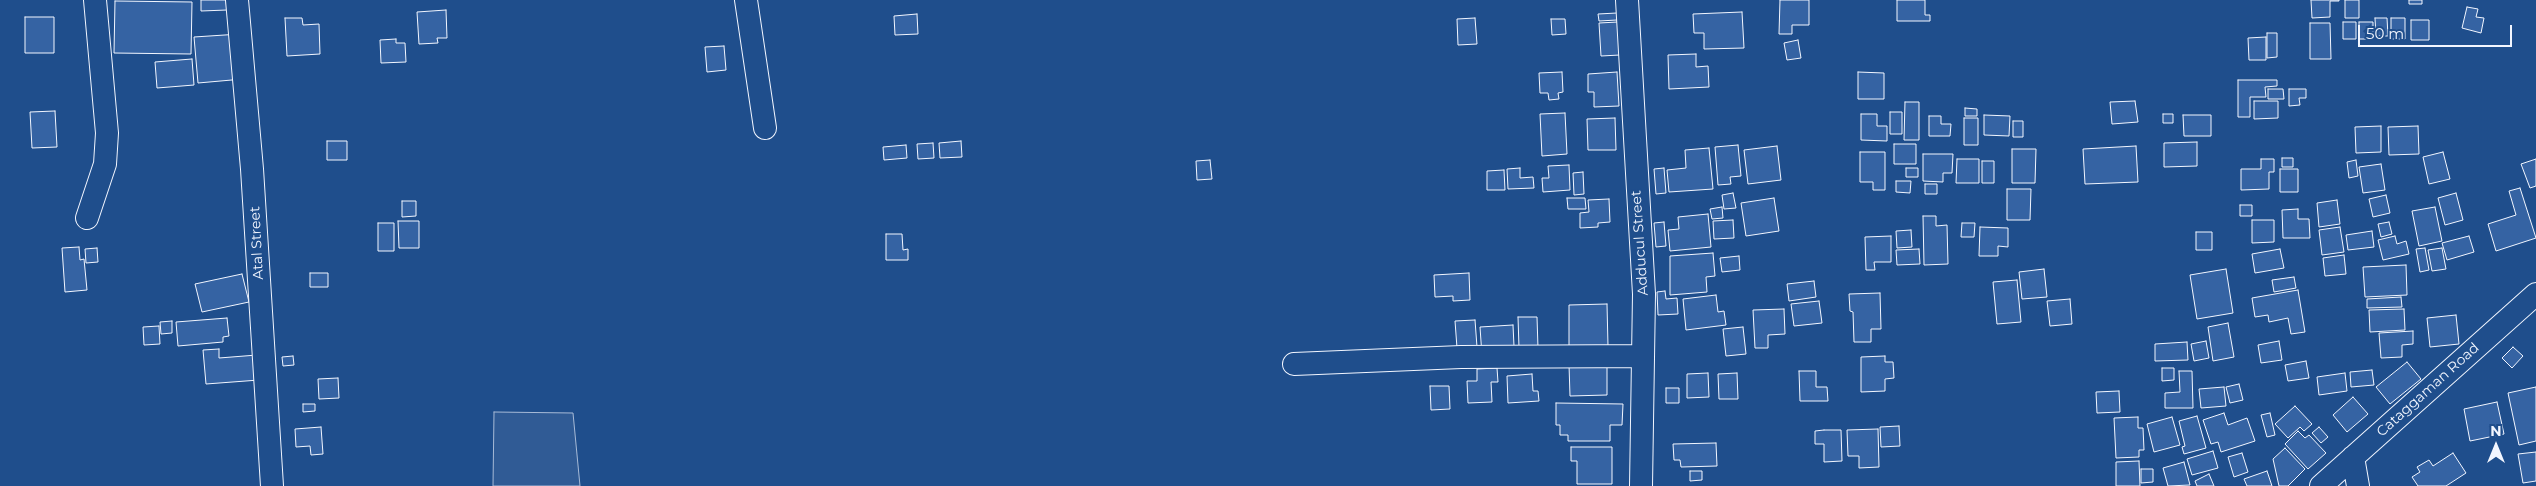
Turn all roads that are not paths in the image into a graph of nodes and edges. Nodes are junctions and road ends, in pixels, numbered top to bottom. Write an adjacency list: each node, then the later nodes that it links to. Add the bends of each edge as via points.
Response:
1 (95, 0): 6 (street, via 107,133 105,164)
2 (237, 0): 11 (street, Atal Street, via 252,169)
3 (746, 0): 5 (street)
4 (1627, 0): 8 (street, Adducul Street, via 1644,294)
5 (765, 128)
6 (87, 218)
7 (2536, 294): 10 (street, Cataggaman Road)
8 (1643, 356): 9 (street); 12 (street, Adducul Street)
9 (1294, 364)
10 (2353, 458): 13 (street, Cataggaman Road); 14 (street)
11 (272, 486)
12 (1641, 486)
13 (2321, 486)
14 (2358, 486)

